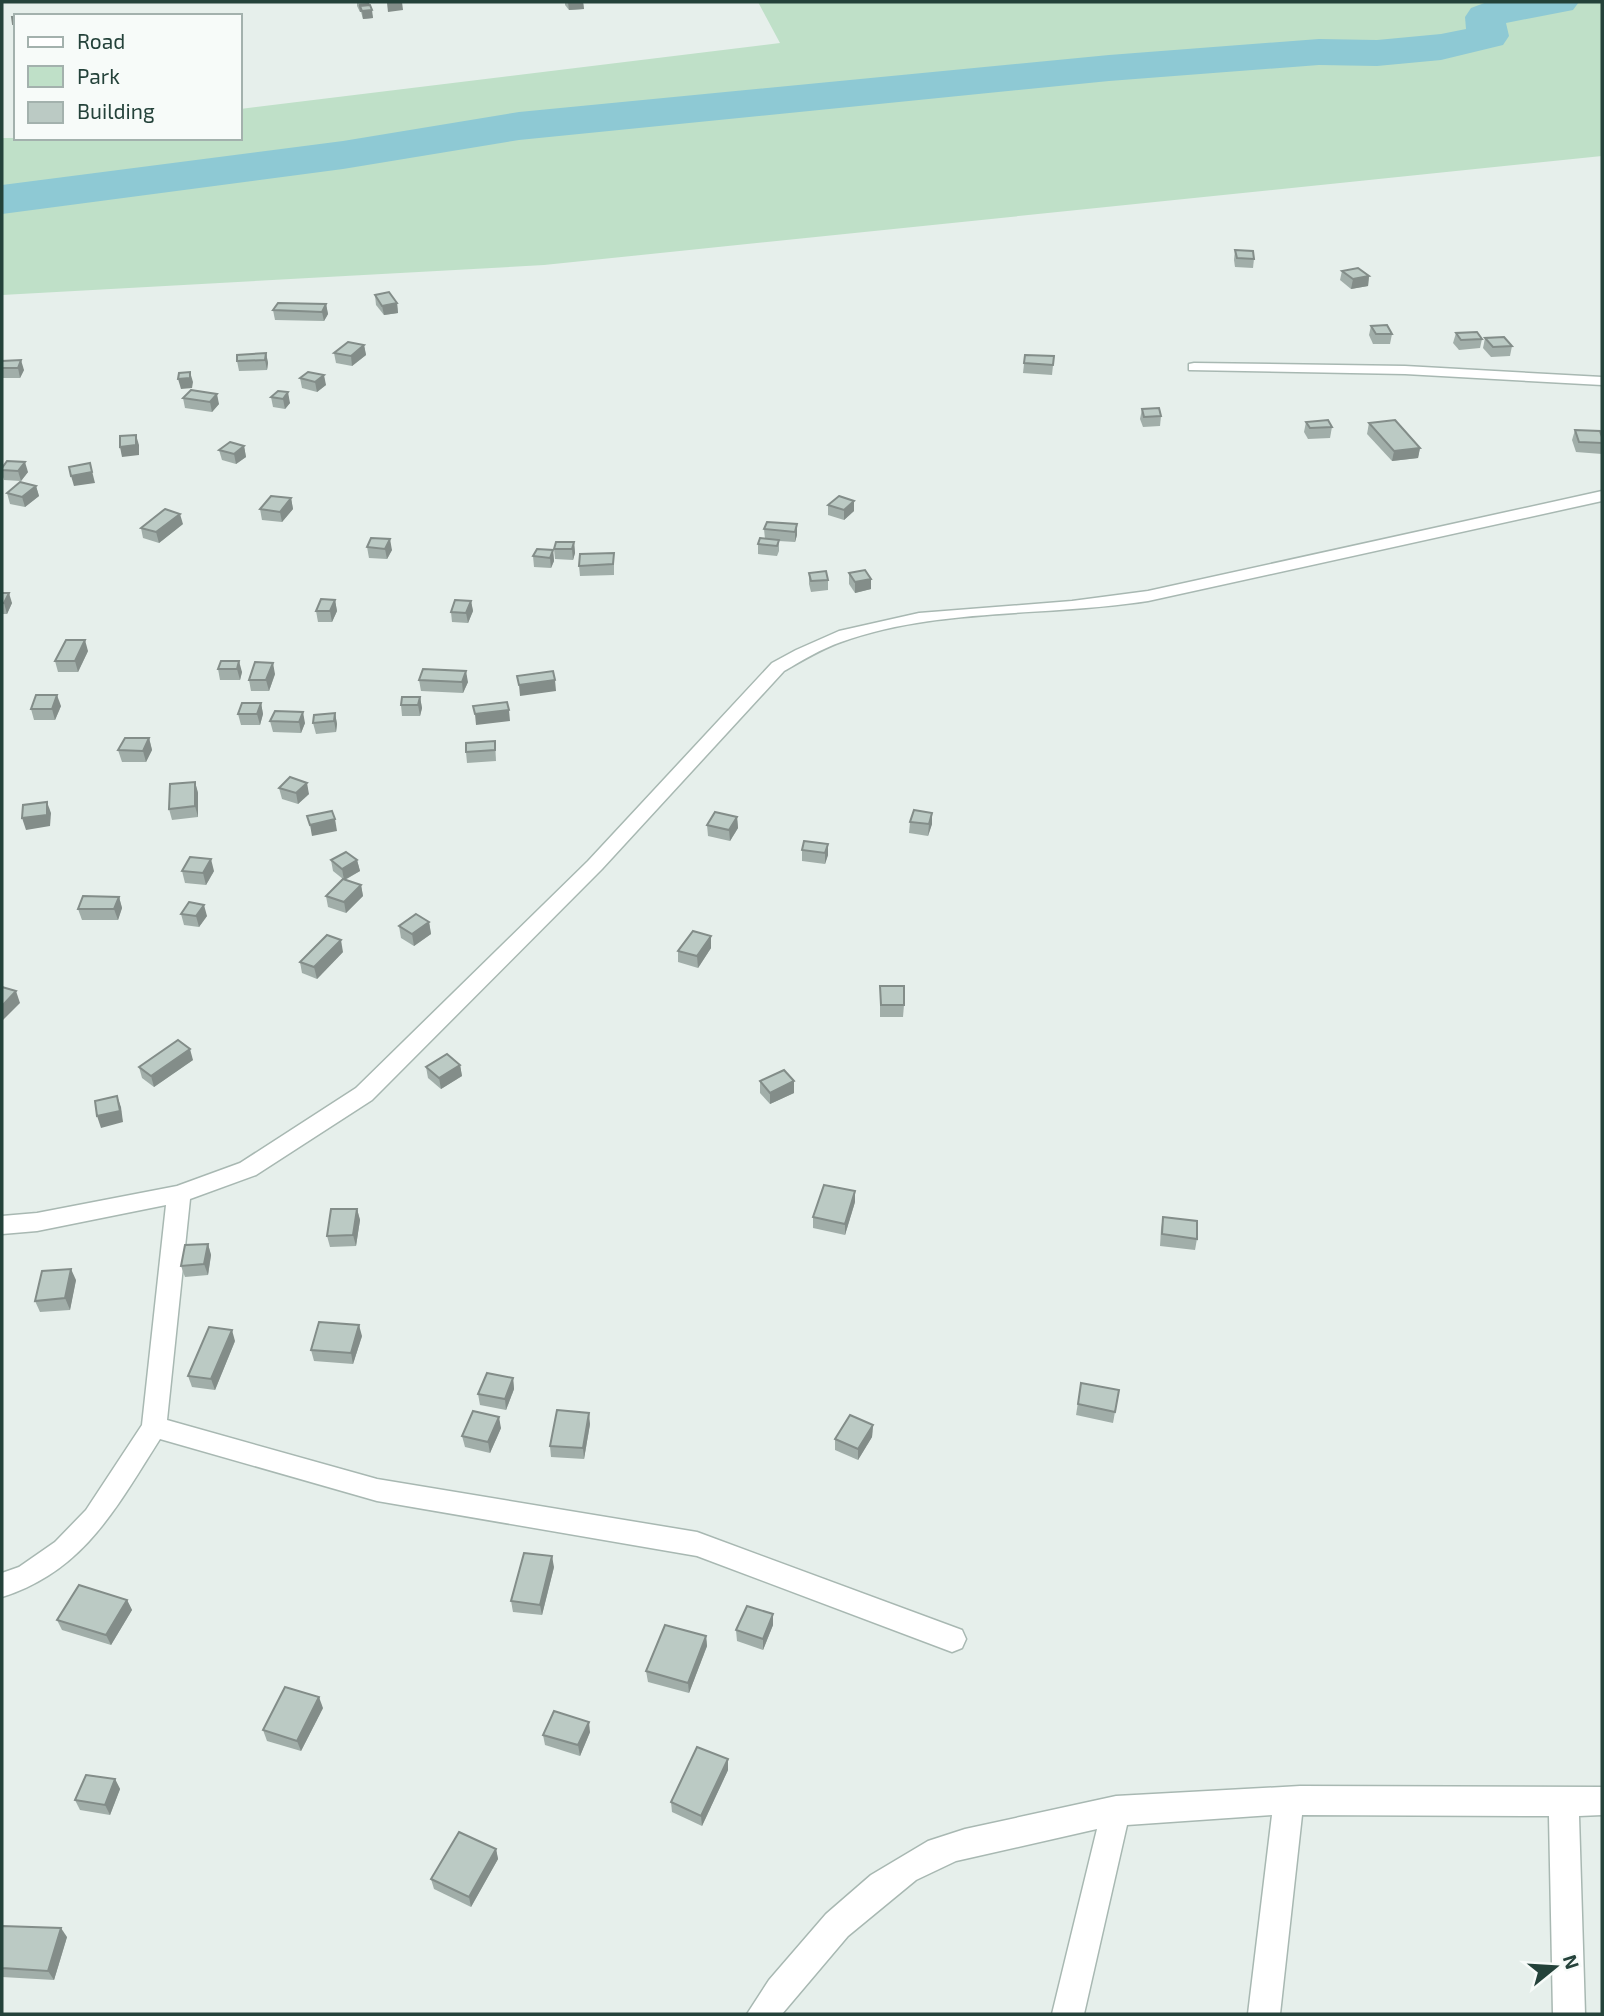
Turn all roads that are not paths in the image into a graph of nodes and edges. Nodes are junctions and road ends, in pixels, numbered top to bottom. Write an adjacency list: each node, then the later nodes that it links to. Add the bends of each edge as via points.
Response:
1 (1194, 367): 2 (street, via 1405,370)
2 (1602, 381)
3 (1602, 496): 4 (street, via 1146,597 905,622 845,634 816,646 778,667 595,865 365,1094 248,1169)
4 (179, 1194): 5 (street); 6 (street)
5 (2, 1225)
6 (154, 1427): 7 (street, via 95,1518 64,1550 28,1576); 8 (street, via 377,1490 697,1544)
7 (2, 1585)
8 (952, 1639)
9 (1289, 1801): 11 (street); 12 (street); 15 (street)
10 (1602, 1801): 11 (street)
11 (1564, 1803): 16 (street)
12 (1116, 1810): 13 (street, via 1028,1827 931,1855 859,1904 798,1964); 14 (street)
13 (763, 2014)
14 (1068, 2014)
15 (1264, 2014)
16 (1569, 2014)

